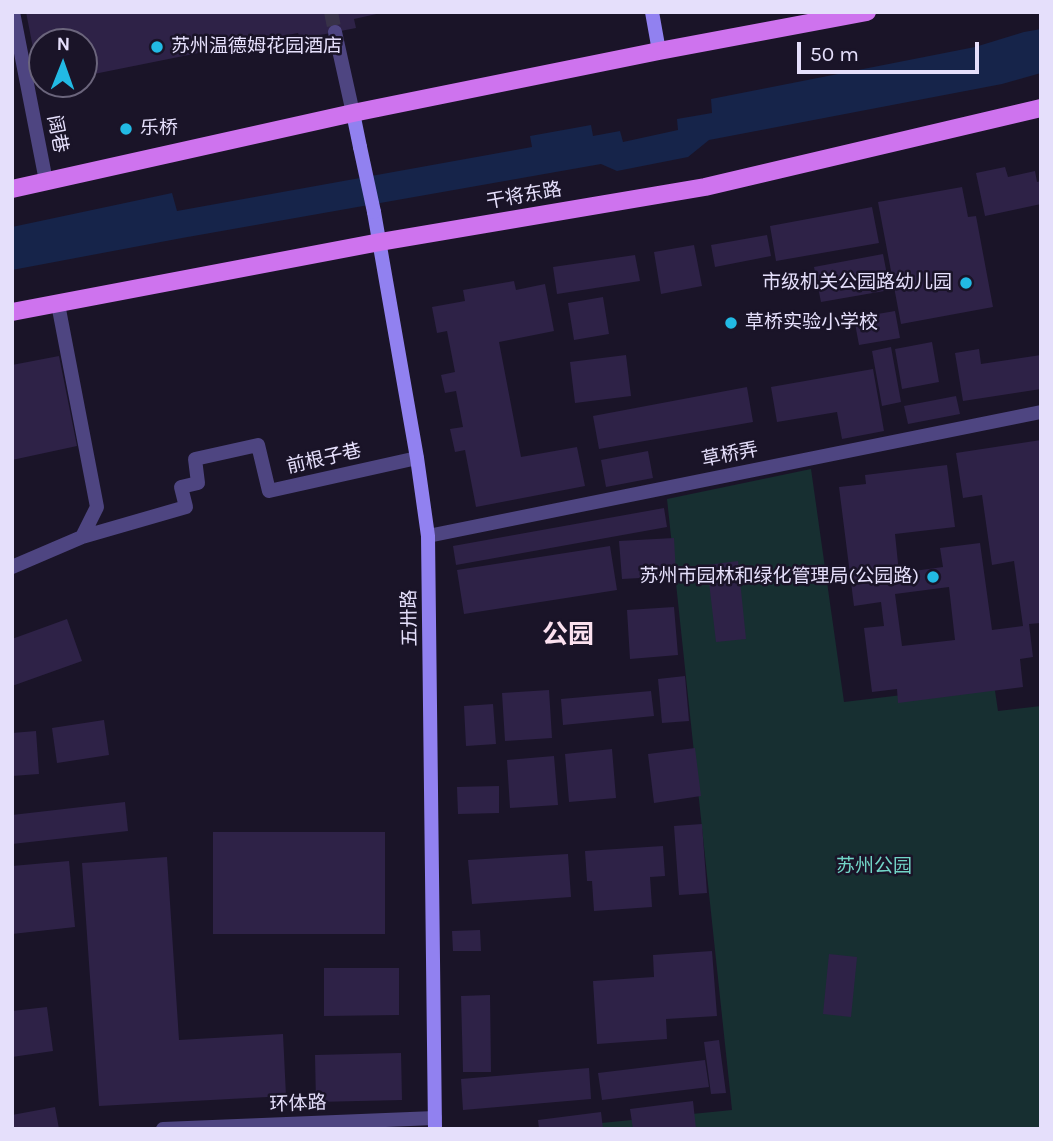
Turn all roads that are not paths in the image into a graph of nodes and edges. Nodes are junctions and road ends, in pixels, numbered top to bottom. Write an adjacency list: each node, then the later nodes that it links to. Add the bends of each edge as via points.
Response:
1 (13, 12): 8 (street, 阔巷)
2 (652, 12): 5 (street)
3 (867, 12): 5 (main road)
4 (335, 32): 7 (street)
5 (659, 51): 7 (main road)
6 (1041, 108): 10 (main road, 干将东路, via 705,187)
7 (353, 113): 8 (main road); 10 (street, 五卅路, bridge)
8 (46, 181): 9 (main road)
9 (12, 189)
10 (380, 242): 11 (main road, 干将东路); 14 (street, 五卅路)
11 (58, 304): 12 (main road, 干将东路); 16 (street, via 97,508)
12 (12, 312)
13 (1041, 412): 15 (street, 草桥弄)
14 (417, 457): 15 (street, 五卅路); 16 (street, 前根子巷, via 269,491 258,446 195,459 198,484 181,487 186,507)
15 (428, 536): 18 (street, 五卅路)
16 (82, 537): 17 (street, 前根子巷)
17 (12, 567)
18 (435, 1123): 19 (street, 环体路)
19 (163, 1129)

